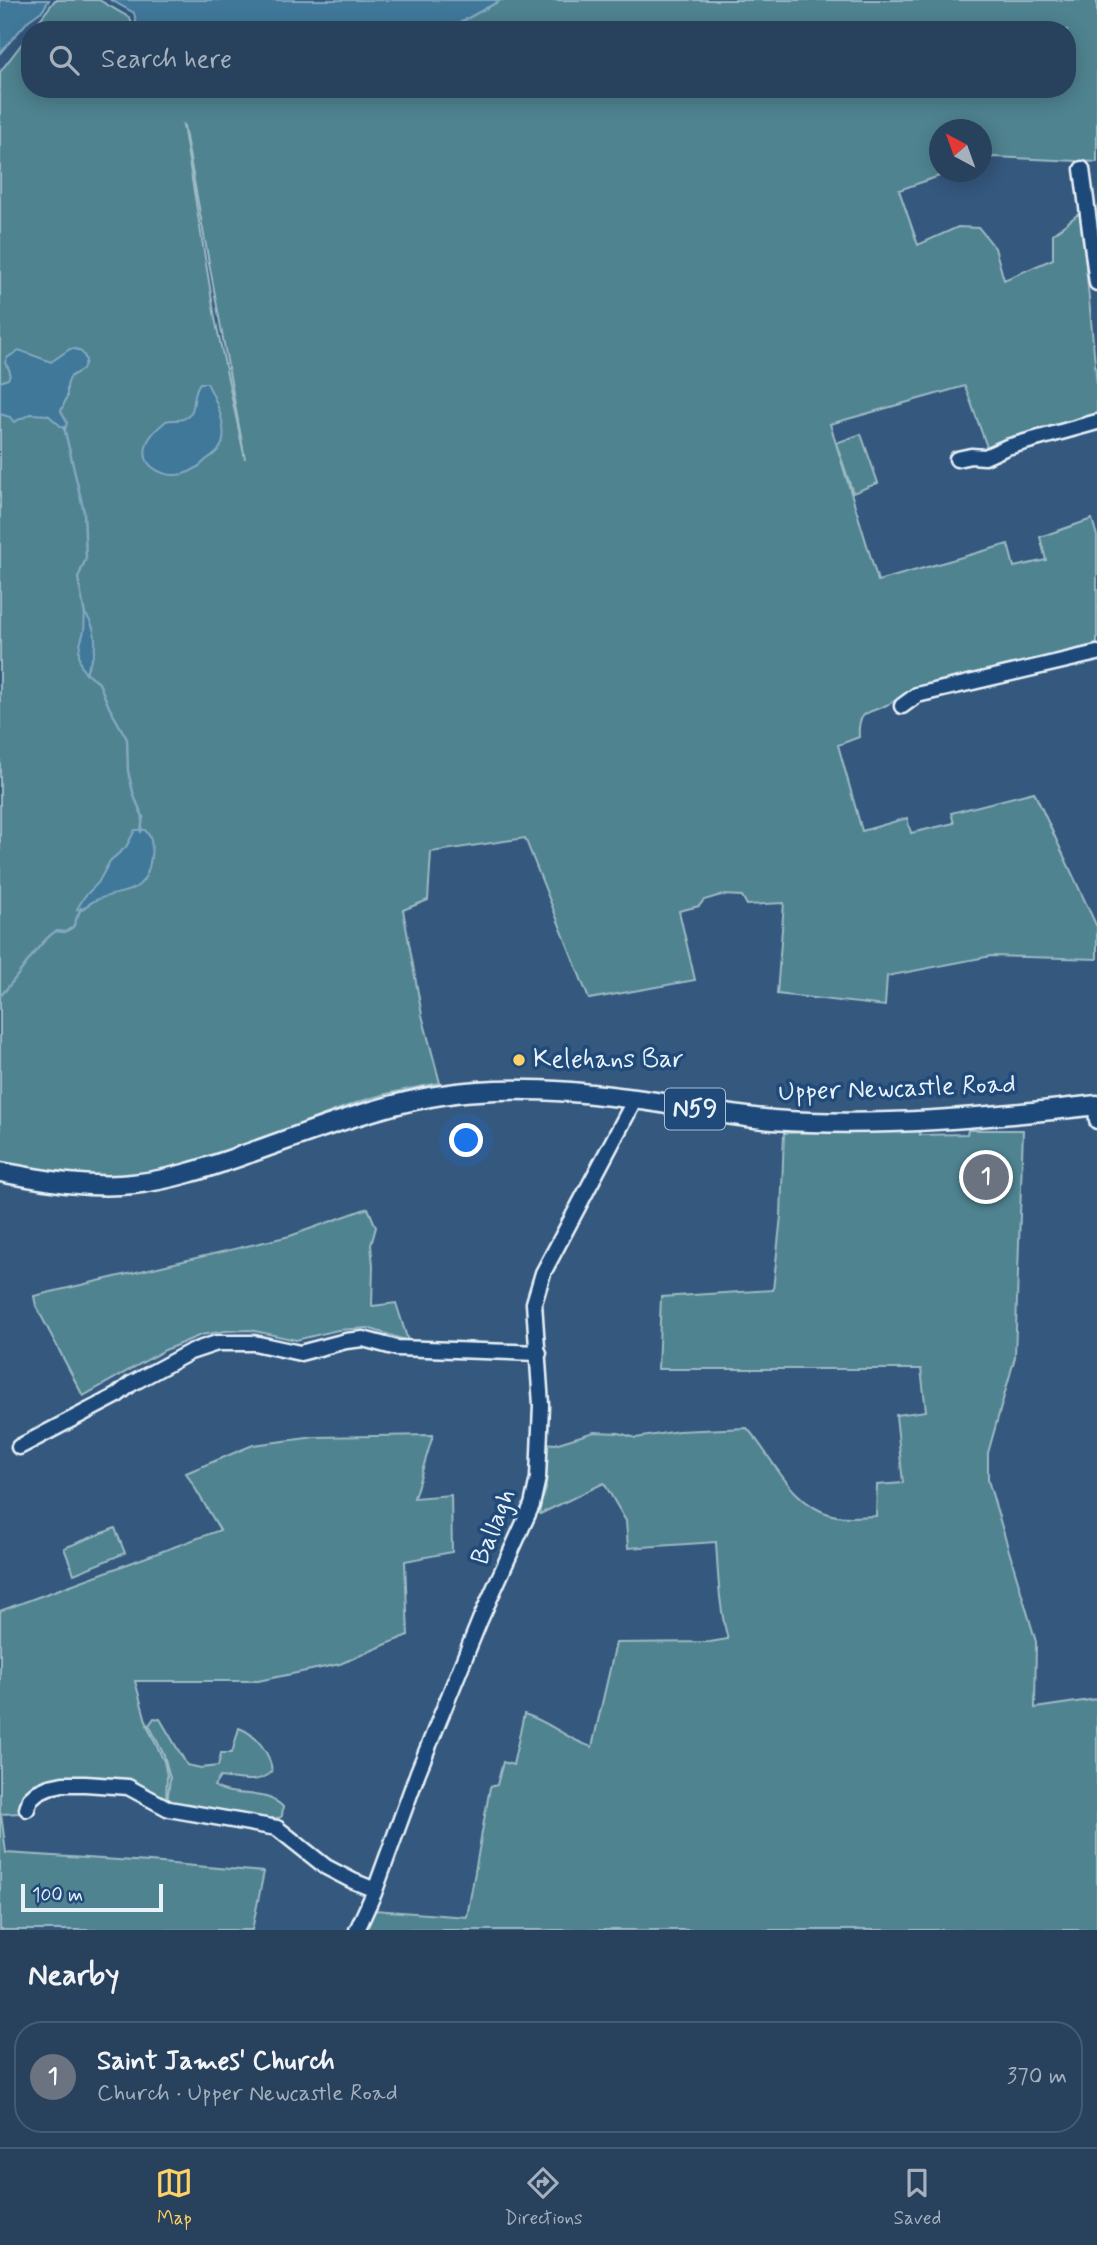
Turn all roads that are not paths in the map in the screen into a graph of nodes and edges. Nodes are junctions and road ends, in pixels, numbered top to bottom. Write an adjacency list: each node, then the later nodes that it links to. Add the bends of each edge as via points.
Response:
1 (1082, 169): 2 (street)
2 (1097, 284)
3 (1097, 422): 4 (street, via 985,457)
4 (957, 459)
5 (1097, 653): 6 (street, via 917,695)
6 (902, 706)
7 (633, 1098): 8 (main road, Upper Newcastle Road / N59, via 807,1122); 9 (main road, Upper Newcastle Road / N59, via 481,1090 415,1100 157,1181 84,1185); 10 (street, Ballagh, via 538,1285 534,1303)
8 (1097, 1111)
9 (0, 1172)
10 (539, 1353): 11 (street, via 397,1348 363,1339 300,1353 254,1343 217,1343 190,1352); 13 (street, Ballagh, via 541,1422 532,1505 418,1772)
11 (19, 1447)
12 (27, 1809): 13 (street, via 30,1799 49,1787 128,1787 169,1809 277,1828 326,1867)
13 (375, 1890): 14 (street, Ballagh)
14 (357, 1930)

